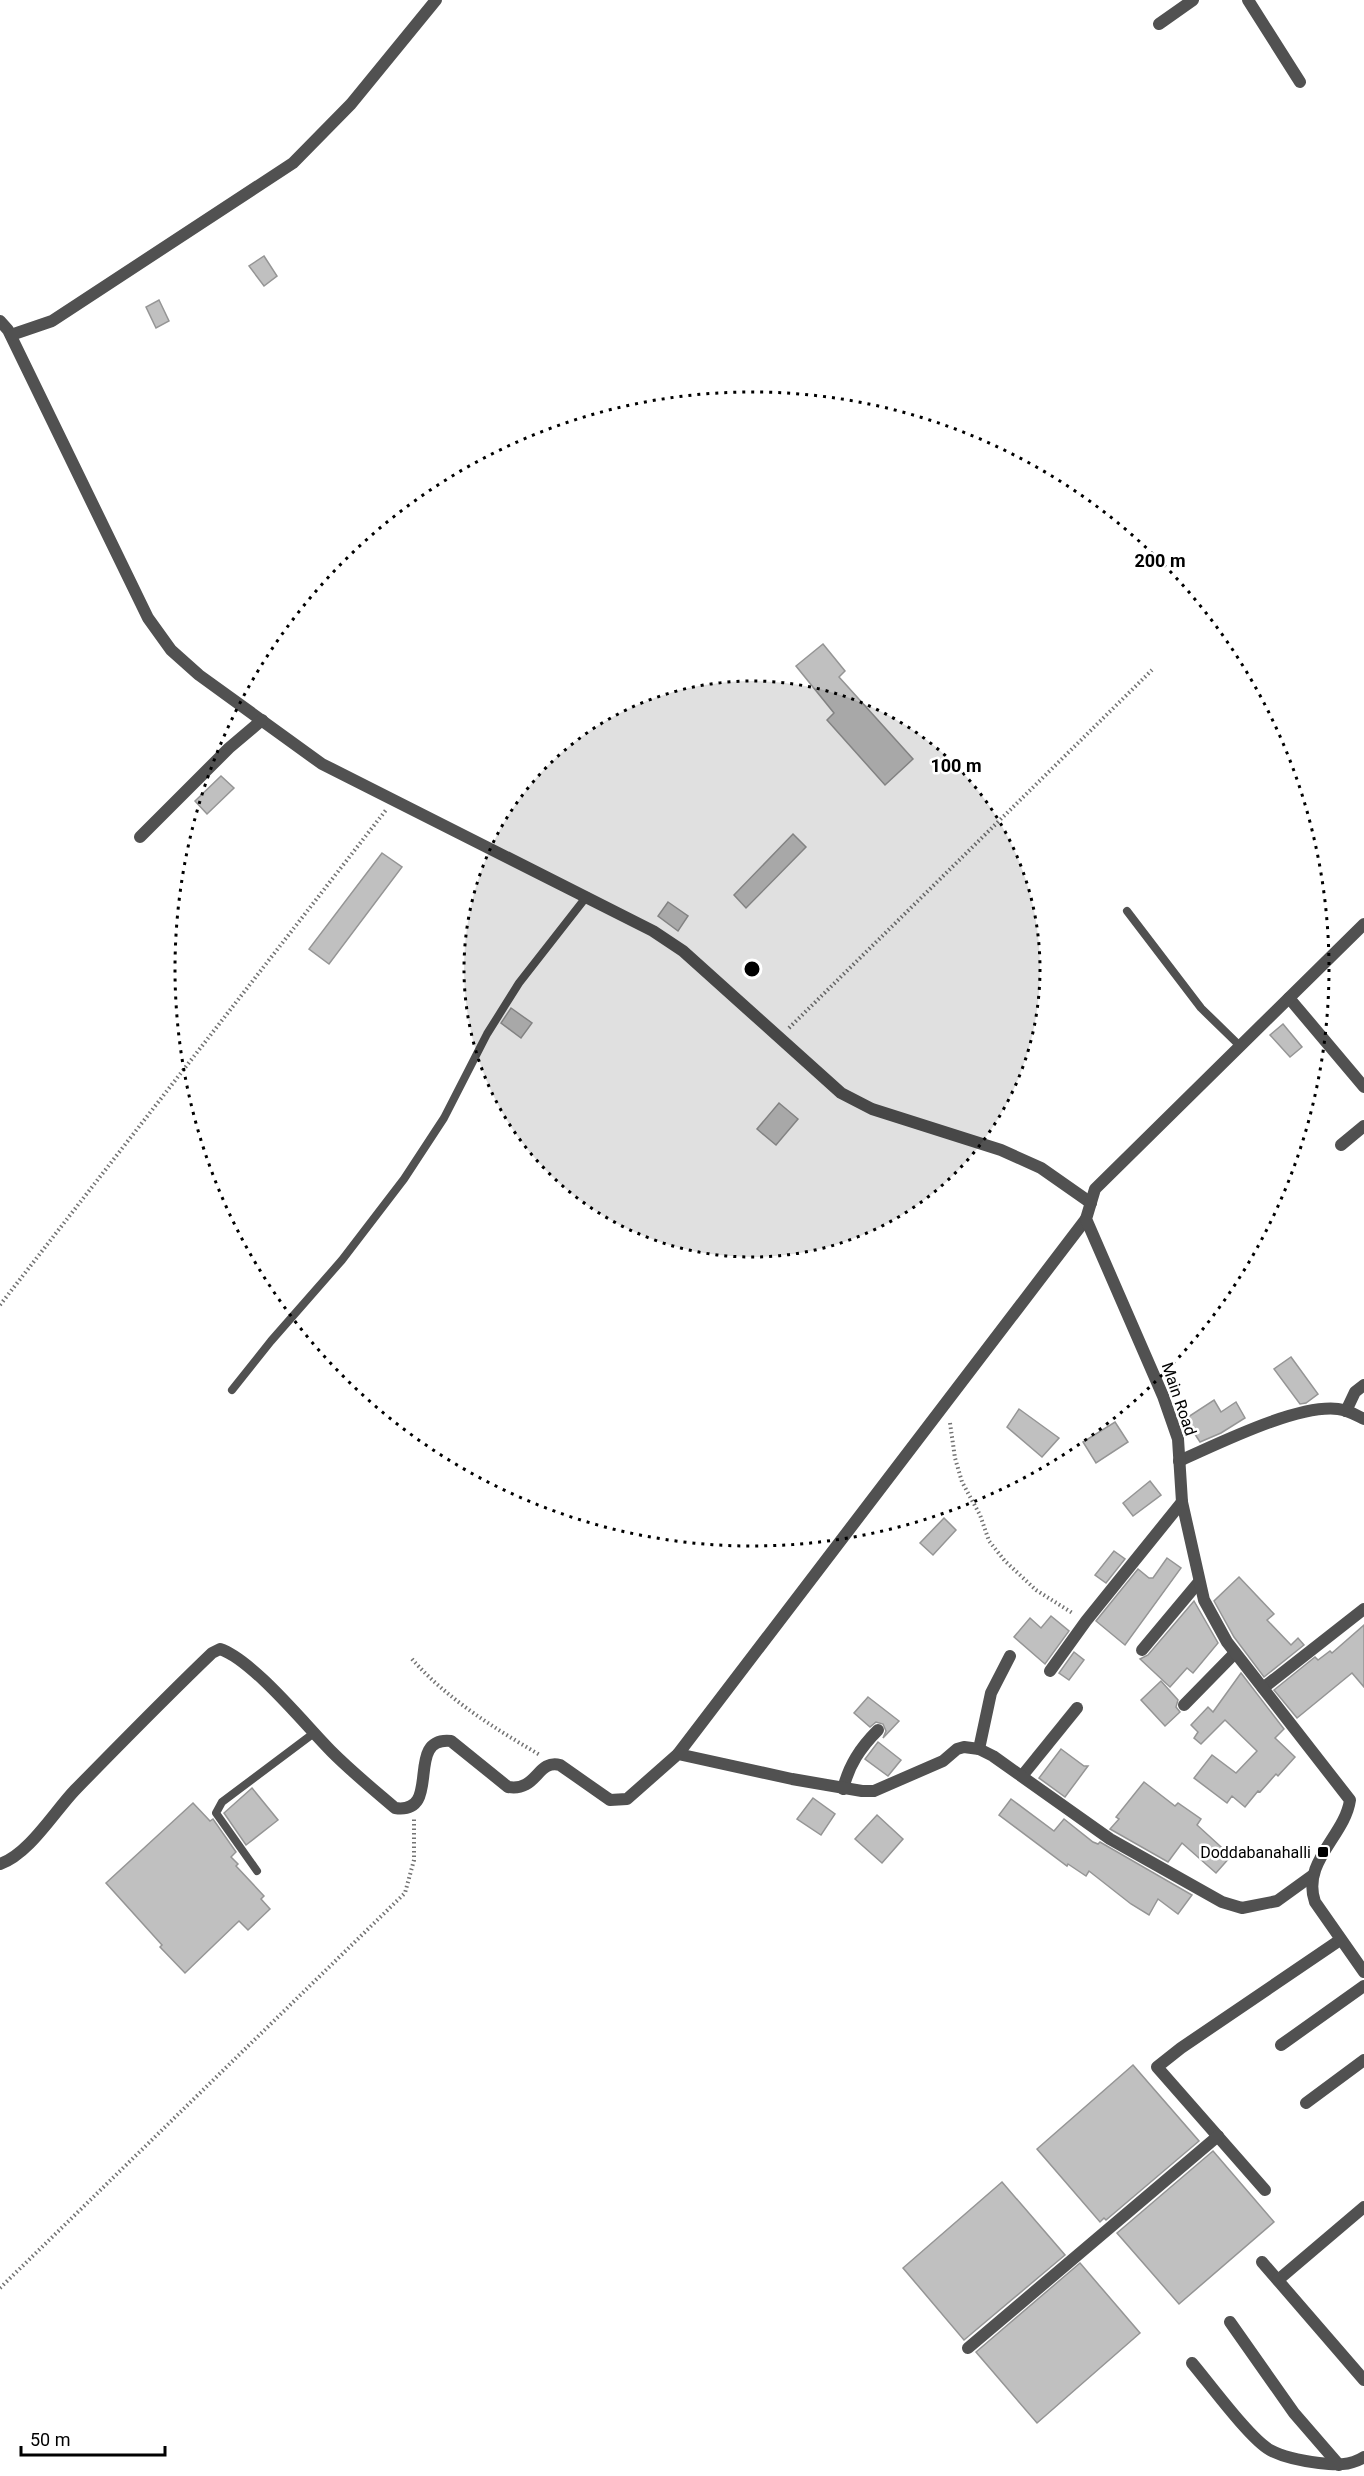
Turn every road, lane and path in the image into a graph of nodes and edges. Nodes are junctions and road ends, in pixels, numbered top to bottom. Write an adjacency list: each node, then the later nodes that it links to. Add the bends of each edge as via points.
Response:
1 (436, 0): 7 (street, via 351,104 293,163 52,321)
2 (1193, 0): 4 (street)
3 (1248, 0): 5 (street)
4 (1159, 24)
5 (1300, 82)
6 (0, 321): 7 (street)
7 (11, 335): 9 (street, via 148,618 171,650)
8 (1152, 670): 16 (path)
9 (262, 720): 10 (street, via 321,764); 11 (street)
10 (393, 800): 12 (street); 23 (path)
11 (140, 837)
12 (587, 896): 16 (street, via 653,930 683,951); 25 (lane, via 519,983 487,1034 444,1118 404,1179 342,1260)
13 (1127, 911): 17 (lane, via 1201,1008)
14 (1364, 924): 15 (street)
15 (1289, 998): 17 (street); 18 (street)
16 (779, 1038): 21 (street, via 841,1093 872,1109 1031,1163)
17 (1240, 1046): 21 (street, via 1095,1189)
18 (1364, 1087)
19 (1364, 1126): 20 (street)
20 (1341, 1145)
21 (1091, 1203): 22 (street)
22 (1086, 1220): 26 (street); 29 (street, Main Road, via 1163,1396 1178,1439)
23 (0, 1305)
24 (1364, 1385): 27 (street, via 1355,1392)
25 (232, 1390)
26 (947, 1401): 33 (path, via 962,1482 989,1541 1036,1590); 45 (street)
27 (1346, 1411): 28 (street); 29 (street, via 1297,1414 1253,1428)
28 (1364, 1419)
29 (1179, 1461): 30 (street, Main Road)
30 (1182, 1502): 31 (street, Main Road); 33 (street)
31 (1198, 1583): 34 (street); 35 (street, Main Road)
32 (1364, 1609): 39 (street)
33 (1086, 1621): 38 (street)
34 (1142, 1650)
35 (1235, 1653): 39 (street, Main Road); 40 (street)
36 (1010, 1656): 44 (street, via 991,1693)
37 (412, 1659): 46 (path, via 469,1709)
38 (1050, 1671)
39 (1263, 1688): 52 (street, Main Road, via 1350,1800 1345,1818)
40 (1184, 1705)
41 (1077, 1708): 47 (street)
42 (878, 1730): 48 (street, via 853,1760)
43 (314, 1733): 49 (street, via 395,1808 406,1810); 50 (street, via 272,1689 229,1653 212,1653 140,1723 32,1840); 51 (lane, via 217,1809 216,1813)
44 (979, 1749): 47 (street); 48 (street, via 957,1749 943,1761 874,1791)
45 (678, 1754): 46 (street, via 620,1801 610,1800); 48 (street)
46 (553, 1763): 49 (street, via 524,1787 508,1787 451,1741 442,1740 427,1753 419,1799)
47 (1022, 1776): 52 (street, via 1110,1839 1222,1902 1242,1908 1277,1901)
48 (843, 1789)
49 (414, 1806): 64 (path, via 414,1860 405,1893)
50 (0, 1864)
51 (257, 1871)
52 (1313, 1875): 53 (street, via 1311,1891 1315,1902)
53 (1340, 1940): 54 (street); 59 (street, via 1157,2067)
54 (1364, 1972)
55 (1364, 1986): 56 (street)
56 (1281, 2045)
57 (1364, 2060): 58 (street)
58 (1306, 2103)
59 (1218, 2136): 60 (street); 66 (street)
60 (1265, 2190)
61 (1364, 2208): 63 (street)
62 (1262, 2262): 63 (street)
63 (1278, 2280): 68 (street)
64 (0, 2288)
65 (1230, 2322): 70 (street, via 1294,2414)
66 (968, 2348)
67 (1192, 2362): 70 (street, via 1268,2449 1298,2460)
68 (1364, 2380)
69 (1364, 2457): 70 (street)
70 (1339, 2465)

